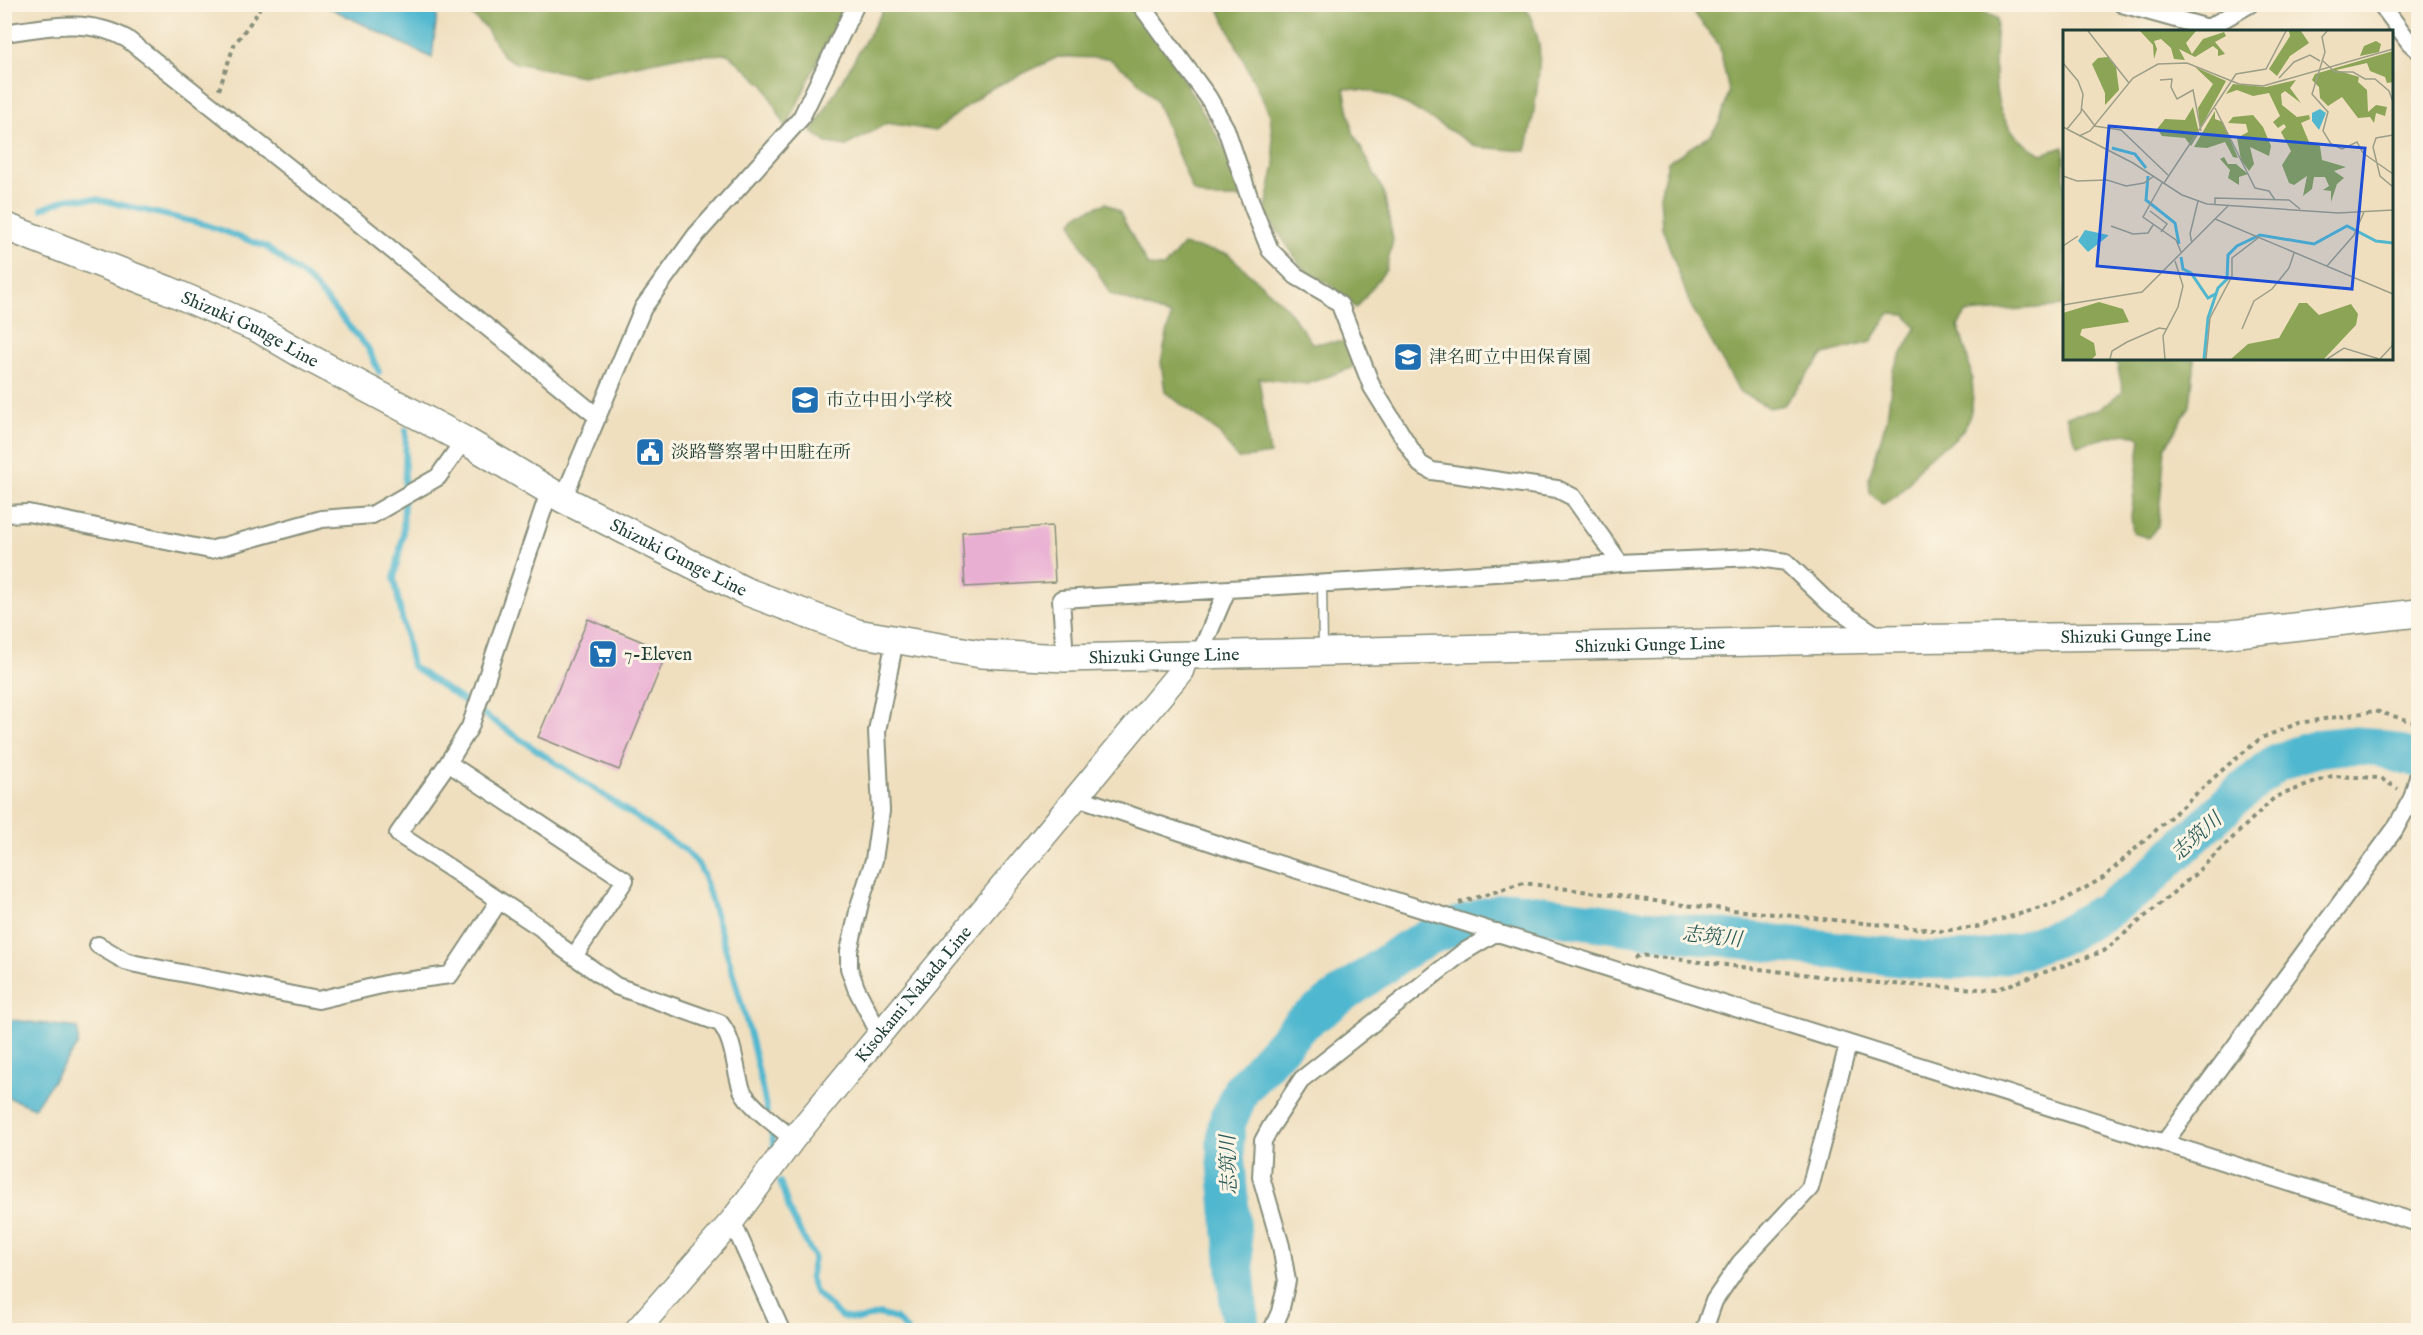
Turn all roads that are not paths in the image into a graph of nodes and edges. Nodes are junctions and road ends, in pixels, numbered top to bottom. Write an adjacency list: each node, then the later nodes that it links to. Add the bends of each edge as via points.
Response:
1 (856, 4): 9 (street, via 801,118 696,235 652,294)
2 (1140, 4): 13 (street, via 1208,97 1226,129 1272,254 1296,276 1340,305 1372,387 1420,464 1432,471 1557,489 1573,497)
3 (2122, 4): 4 (street, via 2208,28)
4 (2250, 4)
5 (2381, 4): 7 (street)
6 (4, 33): 9 (street, via 64,25 95,26 127,39)
7 (2418, 50)
8 (4, 226): 10 (main road, Shizuki Gunge Line, via 259,329)
9 (598, 417): 11 (street)
10 (464, 440): 11 (main road, Shizuki Gunge Line); 12 (street, via 438,477 372,515 322,519 210,550 28,513)
11 (556, 496): 18 (main road, Shizuki Gunge Line, via 745,591 857,633); 22 (street, via 470,727)
12 (4, 513)
13 (1620, 563): 14 (street); 17 (street, via 1754,557 1786,562 1830,604)
14 (1322, 583): 15 (street); 19 (lane)
15 (1227, 590): 20 (street); 21 (street, via 1061,599)
16 (2418, 613): 17 (main road, Shizuki Gunge Line, via 2221,635)
17 (1882, 639): 19 (main road, Shizuki Gunge Line)
18 (895, 640): 21 (main road, Shizuki Gunge Line, via 981,654); 29 (street, via 877,731 881,811 874,860 849,951 849,968 856,988)
19 (1323, 653): 20 (main road, Shizuki Gunge Line)
20 (1193, 656): 21 (main road, Shizuki Gunge Line); 24 (main road, Kisokami Nakada Line)
21 (1065, 658)
22 (448, 763): 25 (street, via 398,834); 28 (street, via 625,880)
23 (2415, 787): 32 (street, via 2395,829)
24 (1077, 797): 26 (street); 29 (main road, Kisokami Nakada Line)
25 (499, 901): 27 (street, via 450,975 390,983 318,1000 136,964); 28 (street)
26 (1495, 931): 30 (street); 37 (street, via 1302,1079 1270,1128 1263,1142 1261,1177 1287,1281 1281,1312)
27 (98, 945)
28 (575, 955): 31 (street, via 616,986 720,1023 728,1035 743,1092)
29 (880, 1035): 31 (main road, Kisokami Nakada Line)
30 (1848, 1045): 32 (street); 38 (street, via 1810,1188 1740,1263 1714,1300)
31 (793, 1139): 33 (main road, Kisokami Nakada Line)
32 (2164, 1143): 34 (street)
33 (732, 1221): 35 (main road, Kisokami Nakada Line); 36 (street)
34 (2418, 1223)
35 (637, 1330)
36 (781, 1330)
37 (1272, 1330)
38 (1704, 1330)

